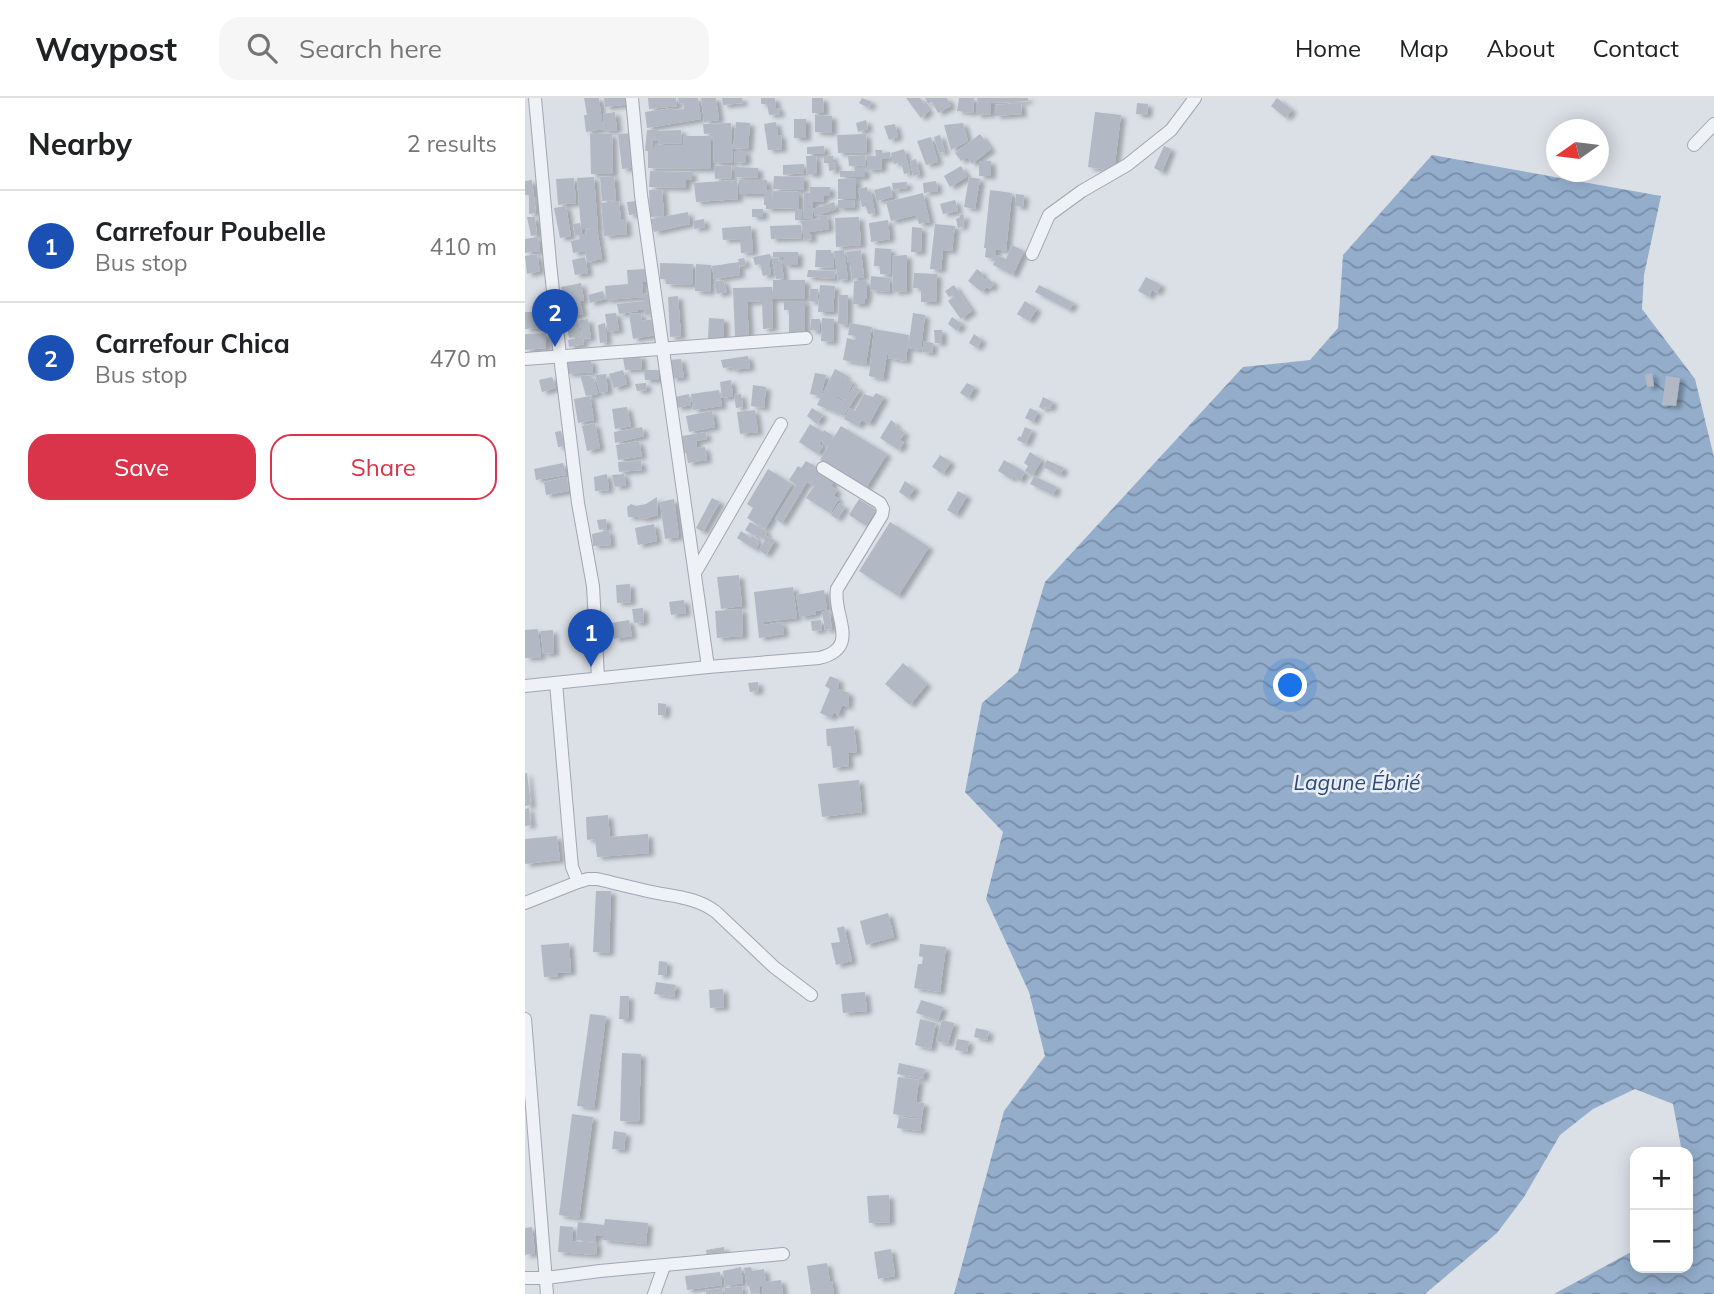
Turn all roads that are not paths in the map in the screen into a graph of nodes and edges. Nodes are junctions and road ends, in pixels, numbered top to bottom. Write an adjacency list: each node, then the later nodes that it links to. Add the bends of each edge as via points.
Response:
1 (535, 98): 9 (street)
2 (632, 98): 8 (street)
3 (1195, 98): 6 (street, via 1171,130 1127,165 1049,215)
4 (1714, 124): 5 (street)
5 (1694, 145)
6 (1032, 254)
7 (806, 338): 8 (street)
8 (662, 348): 9 (street); 13 (street)
9 (561, 356): 10 (street); 15 (street, via 593,586)
10 (525, 359)
11 (781, 424): 13 (street)
12 (823, 468): 14 (street, via 880,502 883,509 838,589 843,638 838,648 819,657)
13 (695, 573): 14 (street)
14 (708, 667): 15 (street)
15 (598, 678): 16 (street)
16 (556, 683): 17 (street); 18 (street, via 572,867)
17 (525, 686)
18 (578, 882): 19 (street); 20 (street, via 597,879 706,904)
19 (525, 903)
20 (811, 996)
21 (525, 1019): 22 (street)
22 (529, 1110): 26 (street)
23 (783, 1254): 24 (street)
24 (664, 1266): 26 (street); 28 (street)
25 (525, 1278): 26 (street)
26 (545, 1278): 27 (street)
27 (547, 1294)
28 (654, 1294)

